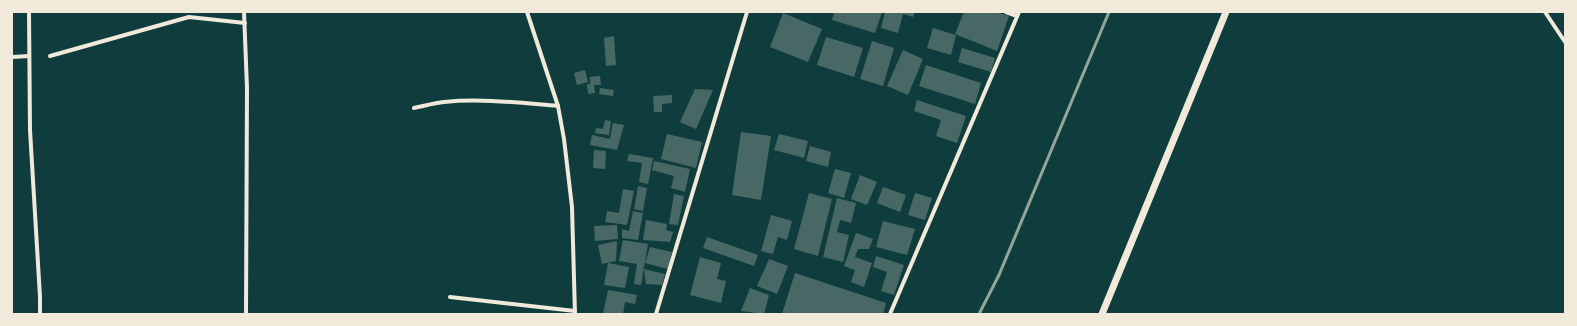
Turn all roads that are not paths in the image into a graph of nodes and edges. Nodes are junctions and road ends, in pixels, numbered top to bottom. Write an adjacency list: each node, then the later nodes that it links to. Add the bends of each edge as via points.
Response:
1 (29, 12): 11 (street)
2 (244, 12): 9 (street)
3 (527, 12): 14 (street)
4 (747, 12): 20 (street)
5 (1006, 12): 8 (street)
6 (1226, 12): 22 (street)
7 (1545, 12): 10 (street)
8 (1018, 14): 21 (street)
9 (245, 24): 12 (street, via 189,17); 19 (street)
10 (1565, 42)
11 (30, 56): 13 (street); 18 (street, via 30,130)
12 (50, 56)
13 (12, 57)
14 (558, 106): 15 (street, via 469,101 444,102); 17 (street, via 572,207)
15 (414, 108)
16 (450, 297): 17 (street)
17 (574, 313)
18 (40, 314)
19 (246, 314)
20 (656, 314)
21 (890, 314)
22 (1102, 314)

